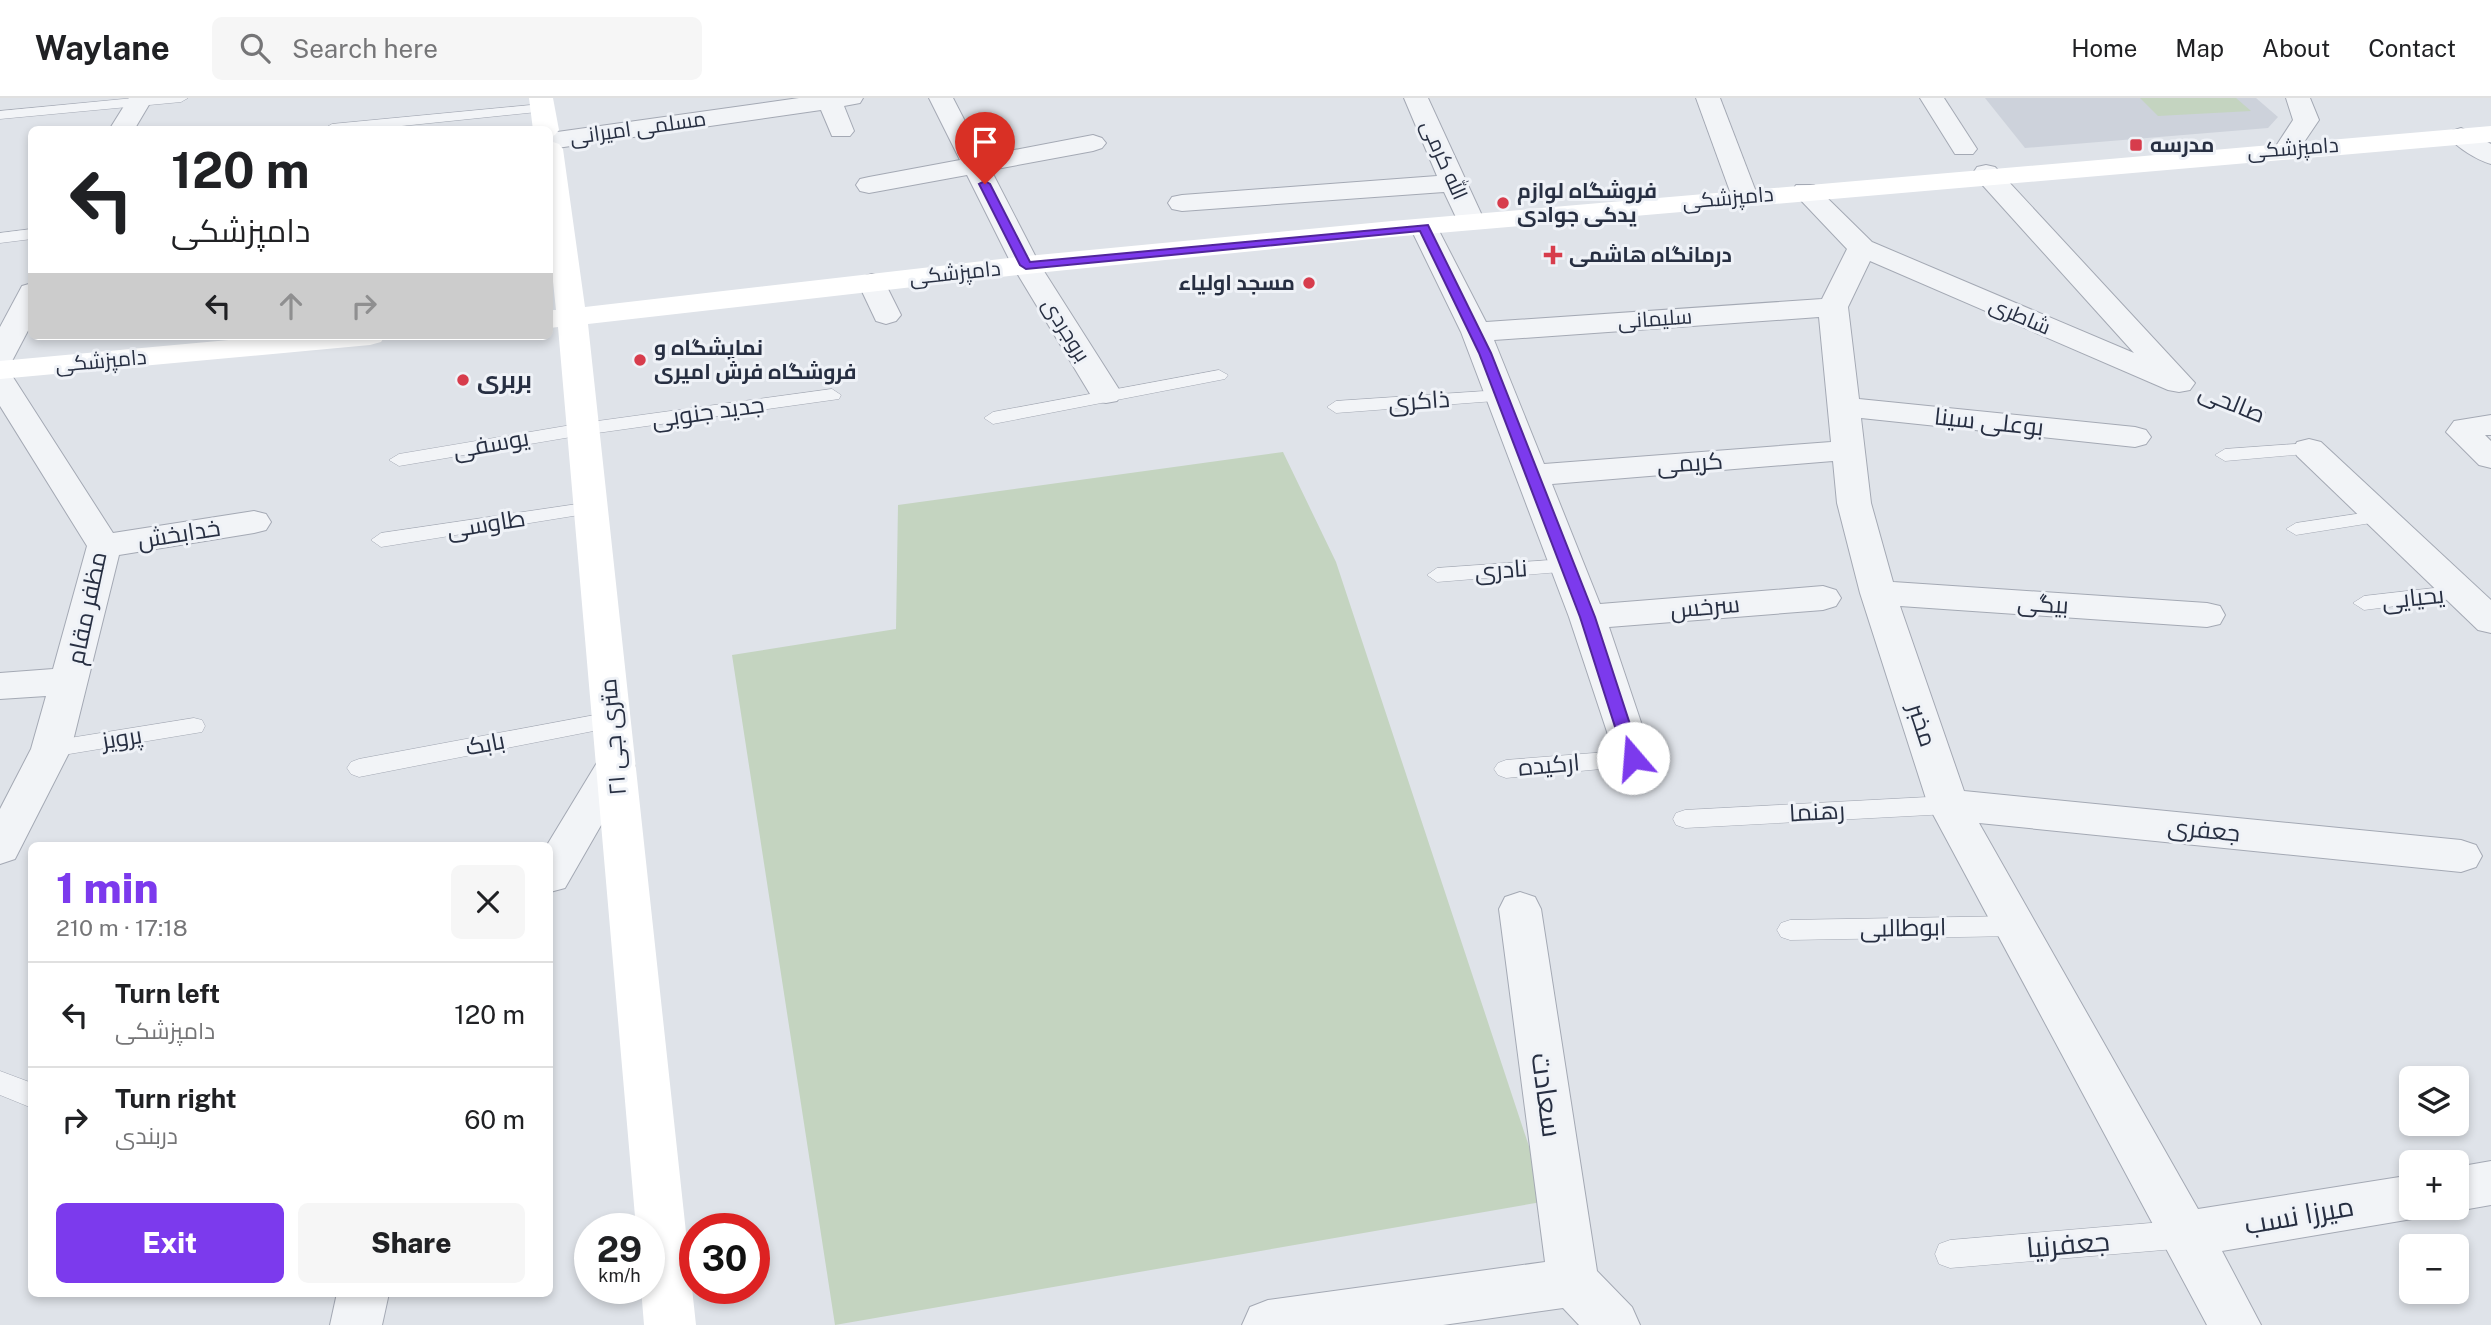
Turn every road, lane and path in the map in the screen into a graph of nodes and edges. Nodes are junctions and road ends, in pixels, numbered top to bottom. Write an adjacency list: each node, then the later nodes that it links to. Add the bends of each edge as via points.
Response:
1 (181, 98): 8 (lane)
2 (941, 98): 21 (street, بروجردی)
3 (1416, 98): 23 (street, الله کرمی)
4 (1708, 98): 26 (street)
5 (1932, 98): 17 (street)
6 (2298, 98): 18 (street, via 2306,120)
7 (841, 99): 13 (street); 19 (street, مسلمی امیرانی)
8 (139, 100): 10 (lane); 11 (street)
9 (543, 112): 12 (lane)
10 (0, 114)
11 (123, 126)
12 (358, 126)
13 (841, 131)
14 (2491, 134): 15 (main road, دامپزشکی)
15 (2461, 136): 18 (main road, دامپزشکی); 20 (street)
16 (1093, 143): 21 (street)
17 (1964, 149)
18 (2287, 149): 22 (main road, دامپزشکی)
19 (553, 154)
20 (2491, 156)
21 (974, 164): 24 (street); 34 (street, بروجردی)
22 (1986, 173): 25 (main road, دامپزشکی); 46 (street, صالحی)
23 (1454, 183): 28 (street); 29 (street, الله کرمی)
24 (869, 185)
25 (1805, 191): 26 (main road, دامپزشکی); 33 (street)
26 (1745, 197): 29 (main road, دامپزشکی)
27 (553, 199): 39 (main road, ۲۱ متری جی)
28 (1182, 203)
29 (1471, 222): 30 (main road, دامپزشکی)
30 (1424, 227): 34 (main road, دامپزشکی); 40 (street)
31 (28, 234): 32 (lane)
32 (0, 238)
33 (1861, 248): 37 (street); 46 (street, شاطری)
34 (1026, 265): 35 (main road, دامپزشکی); 47 (street, بروجردی)
35 (872, 283): 38 (street); 39 (main road, دامپزشکی)
36 (28, 300): 42 (street)
37 (1833, 307): 40 (street, سلیمانی); 51 (street, مخبر)
38 (886, 315)
39 (561, 318): 53 (main road, ۲۱ متری جی)
40 (1476, 332): 49 (street)
41 (326, 340): 43 (main road, دامپزشکی)
42 (0, 357)
43 (0, 370)
44 (1219, 375): 47 (lane, بروجردی)
45 (0, 381): 67 (street, مظفر مقام)
46 (2179, 383): 56 (path, صالحی, via 2257,409 2287,427)
47 (1106, 394): 52 (lane, بروجردی)
48 (832, 395): 53 (lane, جدید جنوبی)
49 (1502, 396): 50 (lane, ذاکری); 61 (street)
50 (1336, 407)
51 (1844, 407): 55 (street, بوعلی سینا); 57 (street, مخبر)
52 (993, 418)
53 (583, 429): 60 (lane, یوسفی); 62 (main road, ۲۱ متری جی)
54 (2477, 429): 59 (street)
55 (2135, 437)
56 (2309, 449): 58 (lane); 63 (street)
57 (1848, 450): 61 (street, کریمی); 71 (street, مخبر, via 1854,503)
58 (2225, 455)
59 (2491, 458)
60 (399, 460)
61 (1533, 475): 68 (street)
62 (591, 508): 66 (lane, طاوسی); 79 (main road, ۲۱ متری جی)
63 (2383, 516): 65 (lane); 70 (street)
64 (254, 522): 67 (street, خدابخش)
65 (2296, 529)
66 (381, 540)
67 (104, 546): 77 (street, مظفر مقام)
68 (1565, 566): 69 (lane, نادری); 75 (street)
69 (1437, 575)
70 (2461, 592): 73 (lane, یحیایی); 76 (street)
71 (1878, 593): 74 (street, بیگی); 86 (street, مخبر)
72 (1823, 597): 75 (street, سرخس)
73 (2364, 603)
74 (2207, 615)
75 (1587, 617): 82 (street)
76 (2491, 621)
77 (71, 681): 78 (street); 81 (street, مظفر مقام)
78 (0, 686)
79 (611, 720): 83 (main road, ۲۱ متری جی); 84 (lane, بابک)
80 (194, 726): 81 (lane, پرویز)
81 (51, 750): 88 (street, مظفر مقام)
82 (1633, 758): 85 (lane, ارکیده)
83 (615, 766): 90 (street); 104 (main road, ۲۱ متری جی)
84 (359, 768)
85 (1506, 769)
86 (1948, 805): 87 (lane, رهنما); 89 (street, جعفری); 92 (street, مخبر)
87 (1685, 820)
88 (0, 848)
89 (2461, 856)
90 (553, 871)
91 (1520, 909): 101 (street, سعادت)
92 (2016, 926): 93 (lane, ابوطالبی); 99 (street, مخبر)
93 (1790, 930)
94 (0, 1083): 95 (lane)
95 (28, 1094)
96 (2491, 1183): 97 (street)
97 (2469, 1187)
98 (2399, 1199): 99 (street, میرزا نسب)
99 (2187, 1234): 100 (lane, جعفرنیا); 107 (street, مخبر)
100 (1950, 1254)
101 (1573, 1282): 105 (street); 106 (street)
102 (362, 1297): 103 (street)
103 (355, 1325)
104 (670, 1325)
105 (1268, 1325)
106 (1614, 1325)
107 (2235, 1325)

